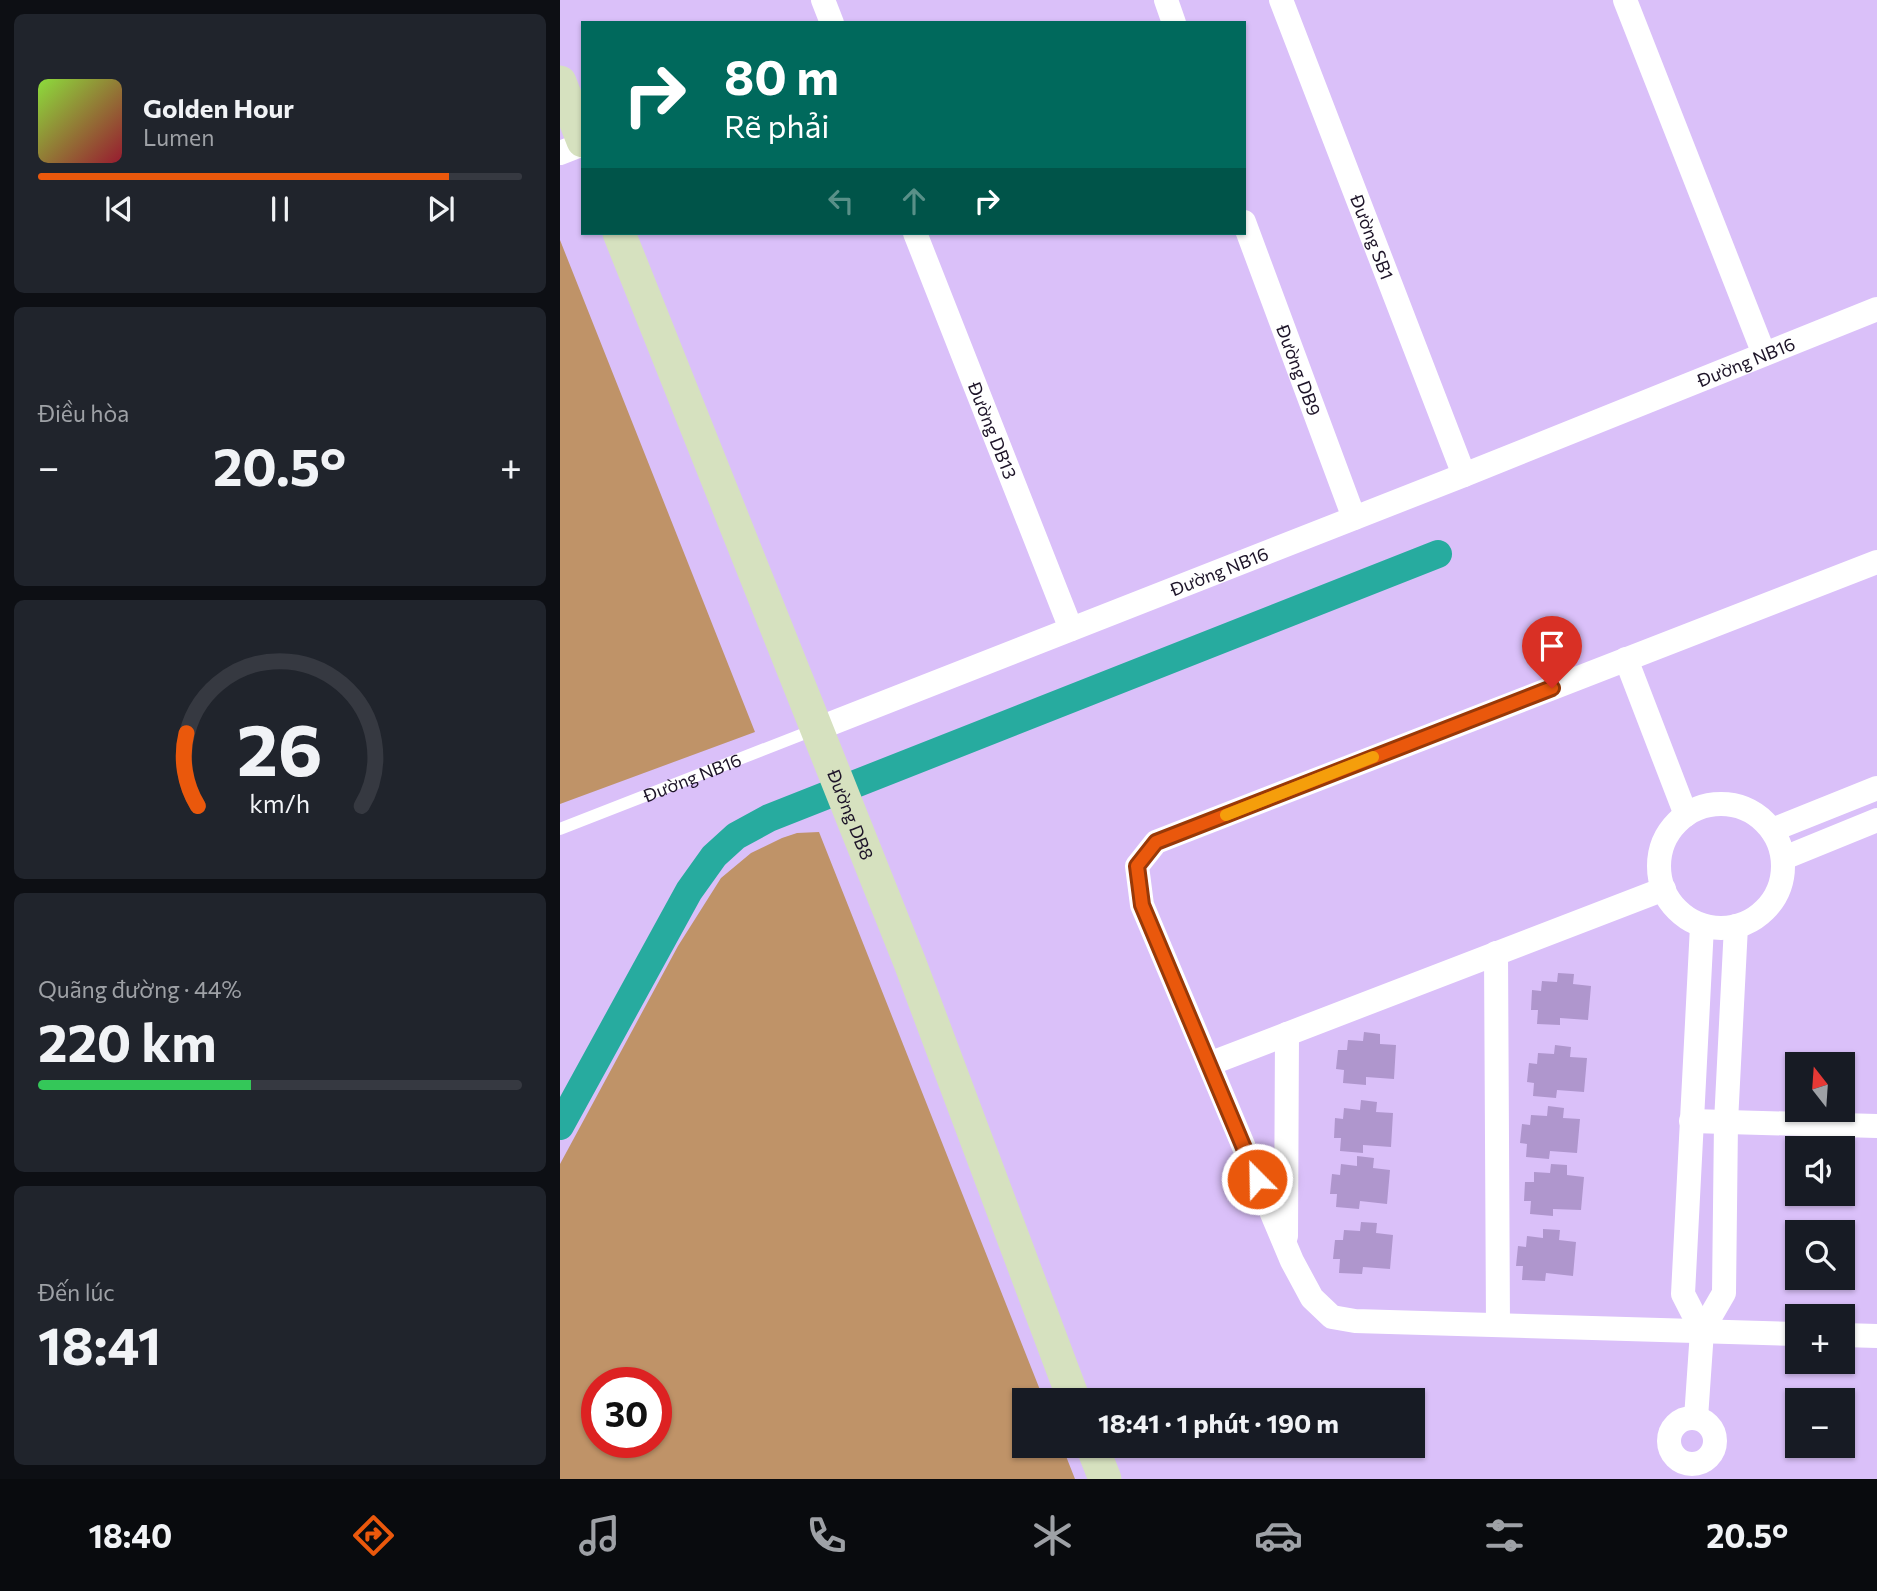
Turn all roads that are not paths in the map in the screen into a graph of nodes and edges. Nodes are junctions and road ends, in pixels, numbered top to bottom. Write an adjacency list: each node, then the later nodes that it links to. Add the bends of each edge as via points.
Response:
1 (823, 0): 5 (street)
2 (1166, 0): 6 (street)
3 (1280, 0): 16 (street, Đường SB1)
4 (1625, 0): 15 (street)
5 (831, 21)
6 (1173, 21)
7 (560, 82): 8 (street)
8 (581, 138)
9 (581, 144): 10 (street)
10 (560, 153)
11 (1246, 227): 17 (street, Đường DB9)
12 (620, 235): 21 (street, Đường DB8)
13 (916, 235): 19 (street, Đường DB13)
14 (1877, 309): 15 (street, Đường NB16)
15 (1764, 355): 16 (street, Đường NB16)
16 (1464, 475): 17 (street, Đường NB16)
17 (1354, 518): 19 (street, Đường NB16)
18 (1877, 562): 20 (street)
19 (1072, 629): 21 (street, Đường NB16)
20 (1626, 659): 23 (street); 33 (street, via 1156,842 1137,866 1142,905)
21 (817, 729): 25 (lane, Đường NB16); 43 (street, Đường DB8)
22 (1877, 788): 26 (street)
23 (1686, 815): 26 (street, via 1713,804 1733,805 1752,811); 28 (street, via 1665,838 1659,858)
24 (1877, 820): 27 (street)
25 (560, 829)
26 (1772, 830): 27 (street)
27 (1784, 858): 30 (street, via 1776,896 1763,913)
28 (1664, 889): 29 (street, via 1683,916); 31 (street)
29 (1702, 926): 30 (street); 34 (street)
30 (1736, 926): 35 (street)
31 (1496, 953): 32 (street); 38 (street)
32 (1287, 1034): 33 (street); 37 (street)
33 (1209, 1064): 37 (street)
34 (1691, 1121): 35 (street); 39 (street, via 1683,1294)
35 (1726, 1122): 36 (street); 39 (street, via 1724,1293)
36 (1877, 1126)
37 (1286, 1247): 38 (street, via 1312,1298 1332,1317)
38 (1498, 1325): 39 (street)
39 (1702, 1331): 40 (street); 44 (street)
40 (1785, 1334)
41 (1855, 1335): 42 (street)
42 (1877, 1336)
43 (1069, 1388)
44 (1696, 1418): 46 (street, via 1709,1425 1714,1438 1712,1452); 46 (street, via 1682,1420 1670,1436 1671,1450)
45 (1097, 1458): 47 (street)
46 (1690, 1470)
47 (1105, 1479)

